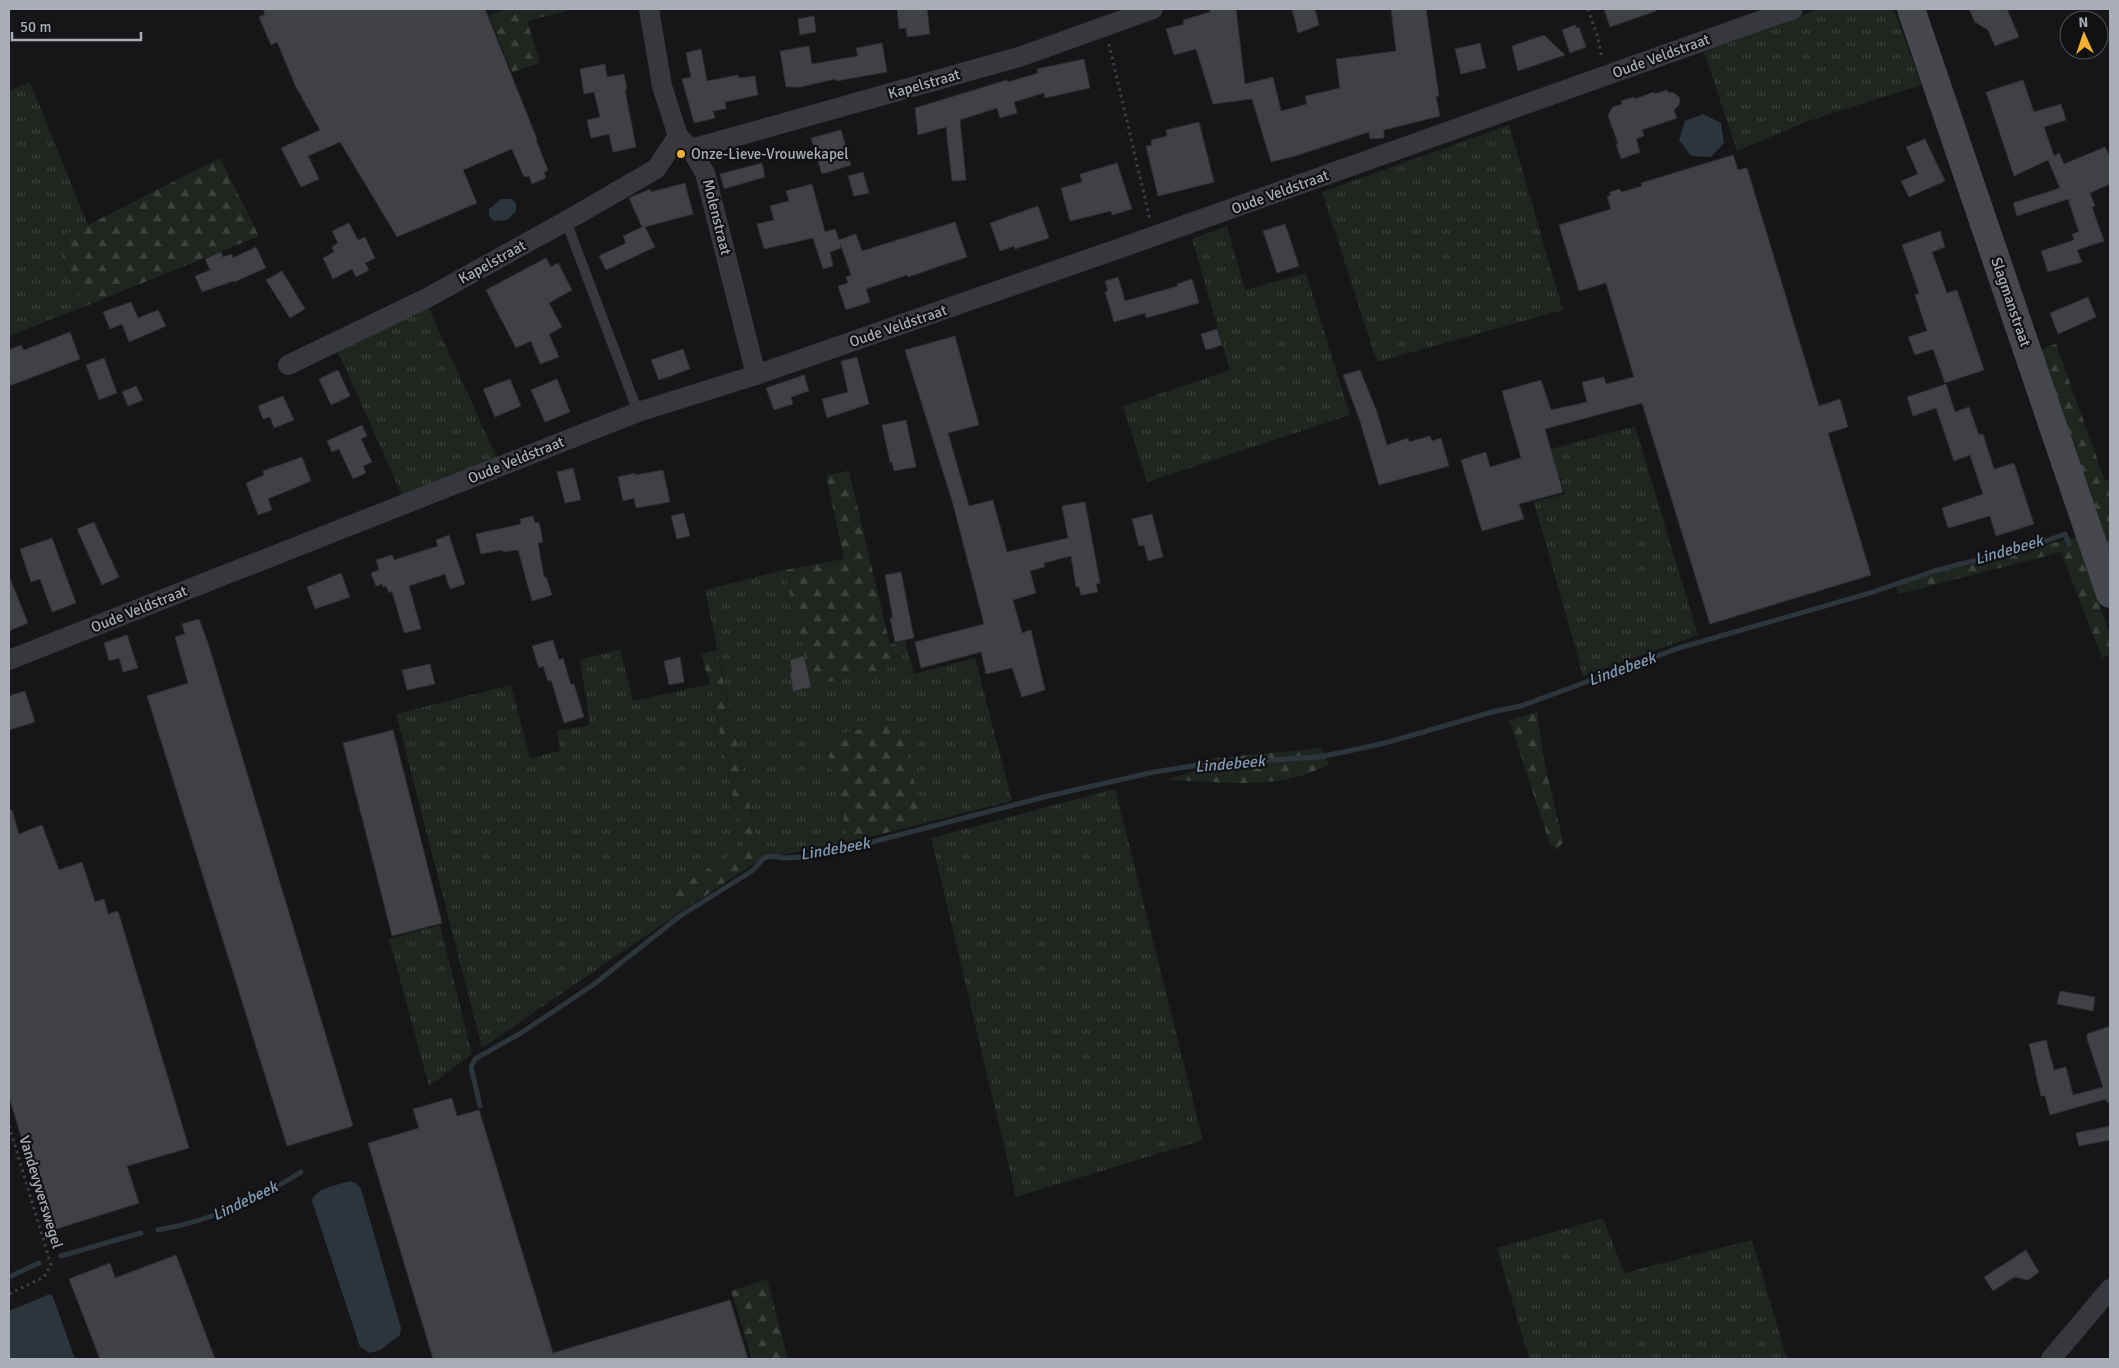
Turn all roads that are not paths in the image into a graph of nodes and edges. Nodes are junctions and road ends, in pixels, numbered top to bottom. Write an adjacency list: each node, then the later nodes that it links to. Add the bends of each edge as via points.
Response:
1 (649, 9): 5 (street, Molenstraat, via 662,86)
2 (1153, 9): 5 (street, Kapelstraat, via 1019,57)
3 (1793, 9): 8 (street, Oude Veldstraat)
4 (1911, 9): 10 (main road, Slagmanstraat)
5 (684, 142): 6 (street, Kapelstraat, via 656,169); 8 (street, Molenstraat, via 705,172)
6 (566, 221): 7 (street, Kapelstraat, via 426,298); 9 (lane)
7 (288, 365)
8 (756, 375): 9 (street, Oude Veldstraat)
9 (638, 412): 11 (street, Oude Veldstraat)
10 (2110, 594)
11 (9, 660)
12 (2110, 1289): 13 (street)
13 (2051, 1359)

